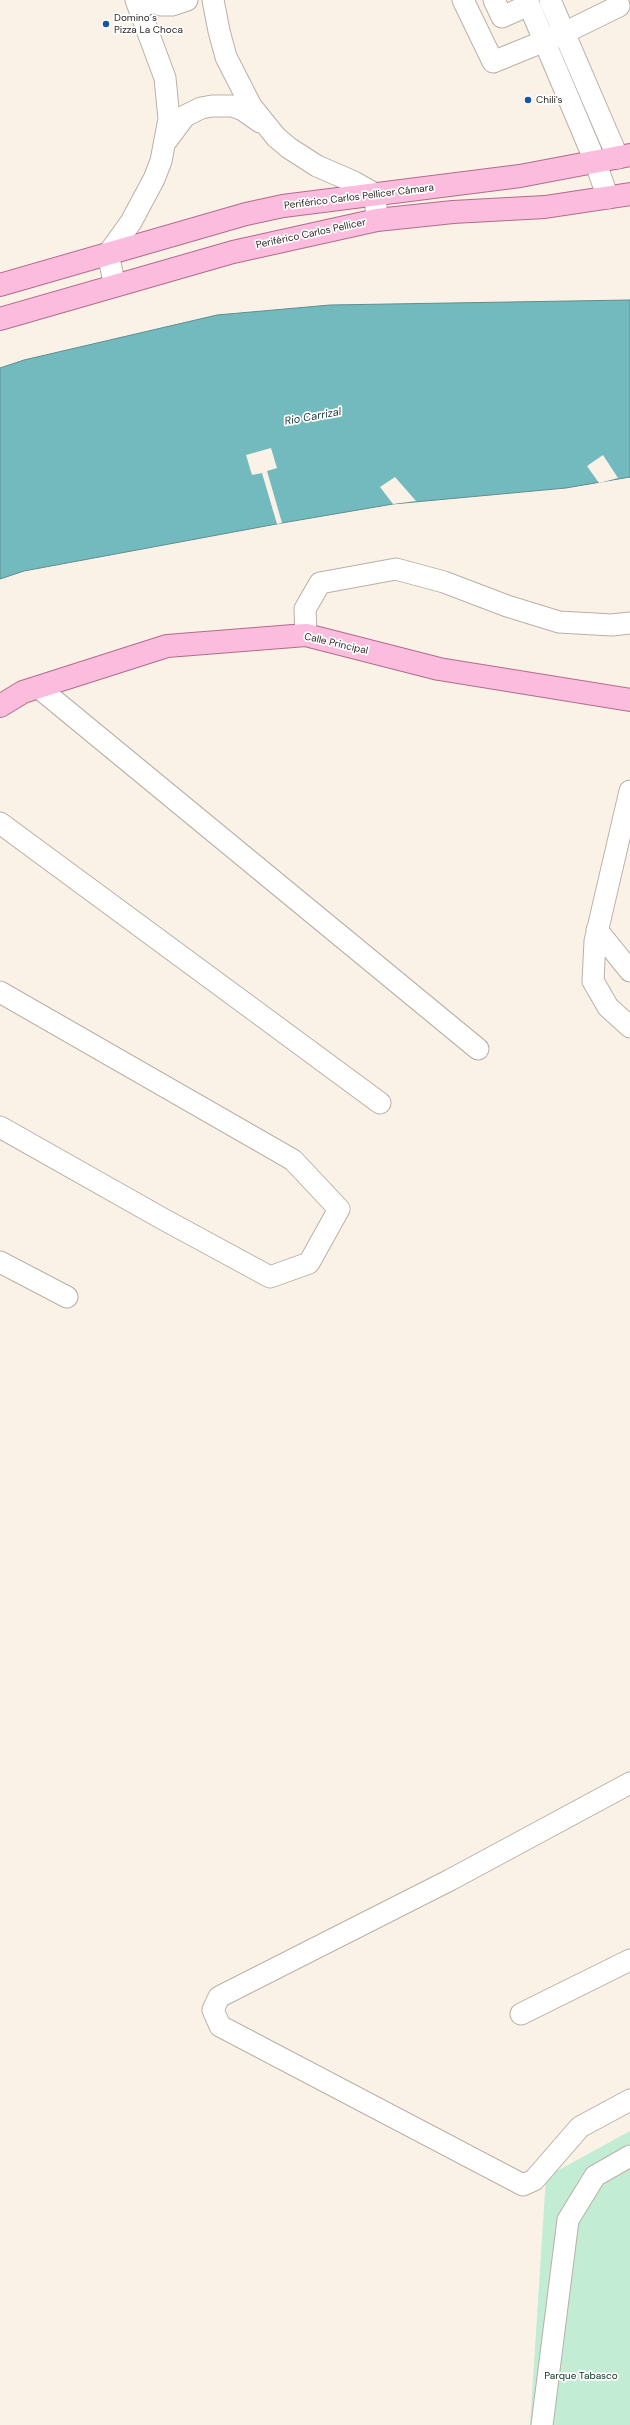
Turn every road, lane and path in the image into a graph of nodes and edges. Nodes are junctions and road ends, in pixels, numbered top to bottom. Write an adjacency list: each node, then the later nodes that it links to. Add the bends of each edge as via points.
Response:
1 (136, 0): 13 (street, via 166,78 170,114)
2 (150, 0): 3 (street, via 172,5)
3 (187, 0)
4 (213, 0): 12 (street, via 218,31 238,83 251,106)
5 (463, 0): 11 (street, via 492,62)
6 (494, 0): 9 (street, via 502,16)
7 (550, 0): 10 (street)
8 (617, 0): 10 (street, via 619,6)
9 (528, 2): 11 (street)
10 (564, 33): 11 (street); 14 (street)
11 (544, 42): 15 (street)
12 (276, 137): 13 (street, via 252,115 222,105 201,108 185,116); 16 (street, via 317,166)
13 (166, 142): 20 (street, via 161,161 141,204)
14 (624, 157): 15 (main road, Periférico Carlos Pellicer Cámara)
15 (595, 161): 16 (main road, Periférico Carlos Pellicer Cámara, via 520,176); 18 (street)
16 (375, 194): 19 (street); 20 (main road, Periférico Carlos Pellicer Cámara, via 276,208)
17 (630, 194): 18 (main road, Periférico Carlos Pellicer)
18 (608, 198): 19 (main road, Periférico Carlos Pellicer, via 545,207 453,212)
19 (376, 220): 22 (main road, Periférico Carlos Pellicer, via 233,252)
20 (108, 254): 21 (main road, Periférico Carlos Pellicer Cámara); 22 (street)
21 (0, 285)
22 (115, 286): 23 (main road, Periférico Carlos Pellicer)
23 (0, 319)
24 (630, 624): 25 (street, via 559,622 444,582 396,569 320,583 305,609)
25 (306, 635): 26 (main road, Calle Principal, via 167,646); 27 (main road, Calle Principal, via 439,669)
26 (38, 687): 28 (main road, Calle Principal, via 23,692); 35 (street)
27 (630, 700)
28 (0, 706)
29 (630, 791): 31 (street)
30 (0, 823): 36 (street)
31 (597, 930): 32 (street); 34 (street, via 593,982 608,1007)
32 (630, 971)
33 (0, 992): 37 (street, via 293,1160 339,1209 310,1263 270,1277)
34 (630, 1027)
35 (478, 1049)
36 (380, 1103)
37 (0, 1127)
38 (0, 1262): 39 (street)
39 (66, 1297)
40 (630, 1784): 43 (street, via 450,1880 220,1997 213,2010 220,2026 523,2185 534,2180 580,2127)
41 (630, 1960): 42 (street)
42 (520, 2014)
43 (630, 2100)
44 (630, 2156): 45 (street, via 595,2176 568,2220)
45 (542, 2425)

